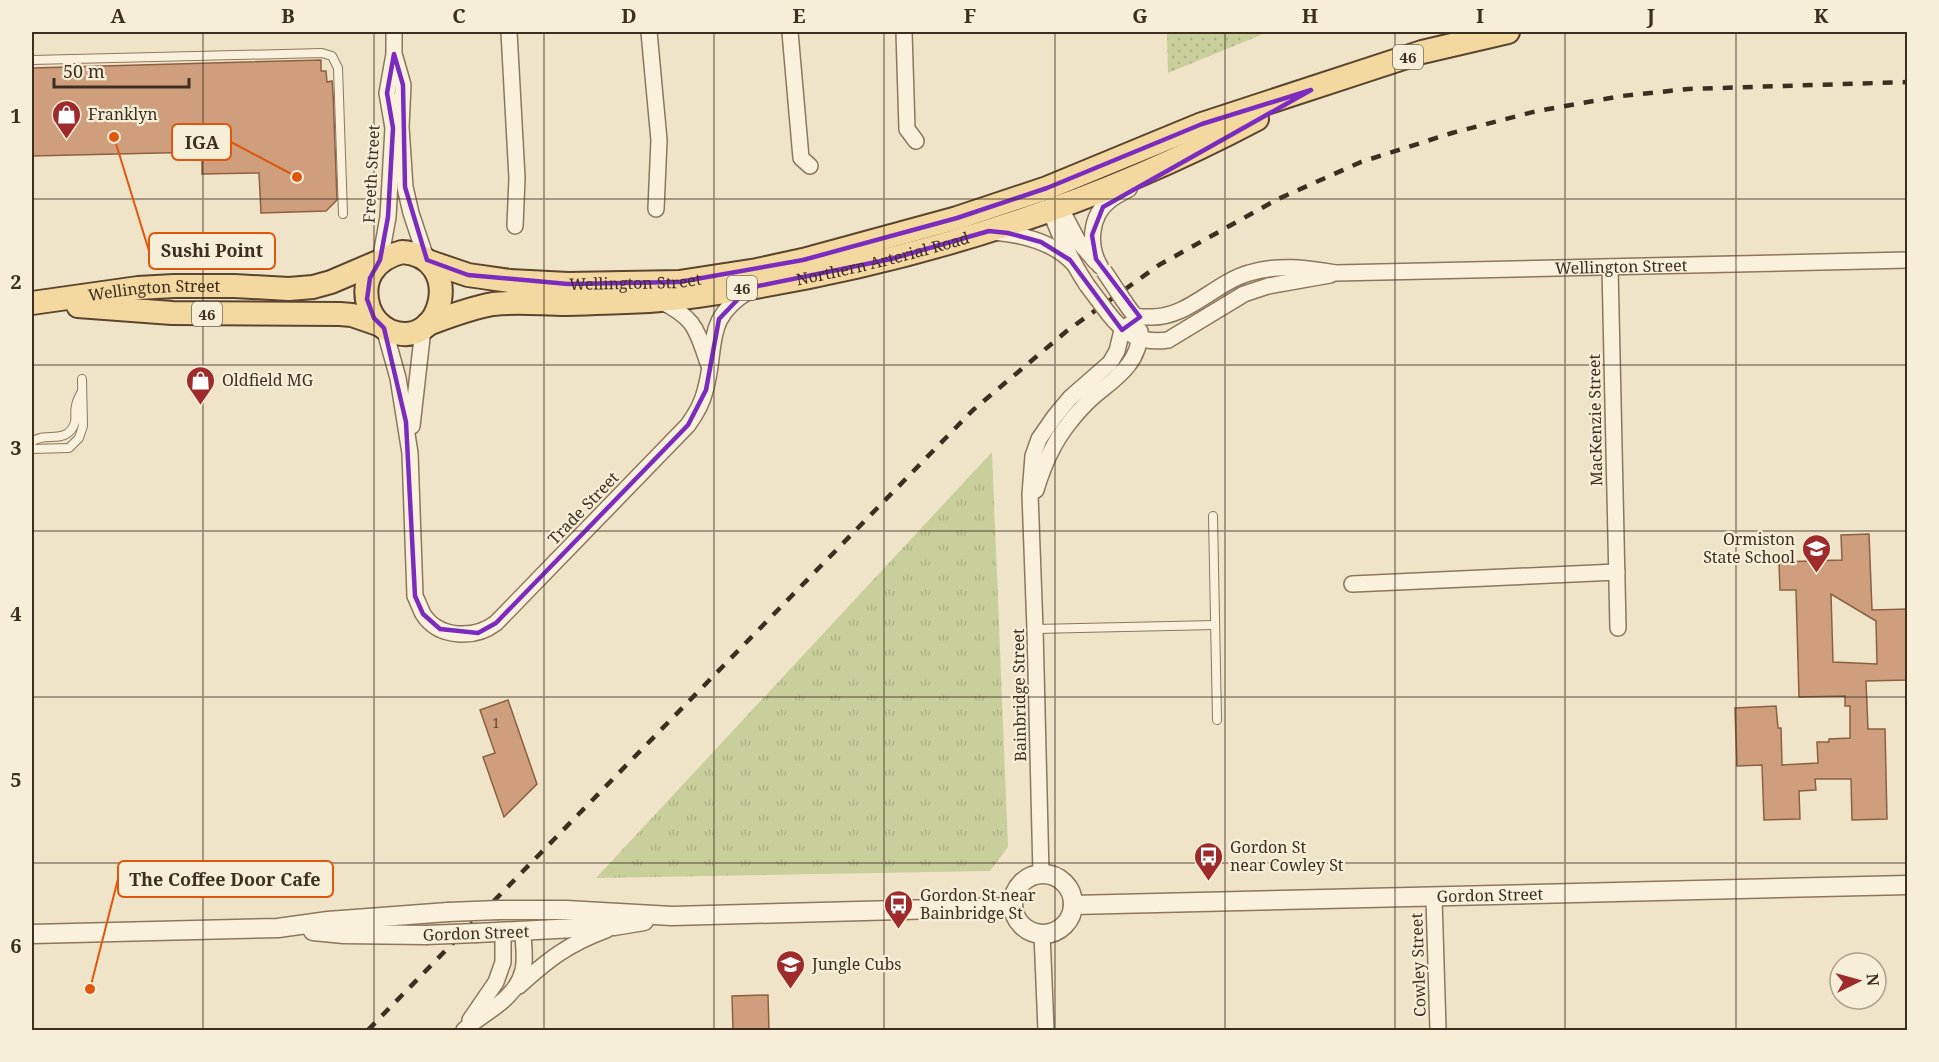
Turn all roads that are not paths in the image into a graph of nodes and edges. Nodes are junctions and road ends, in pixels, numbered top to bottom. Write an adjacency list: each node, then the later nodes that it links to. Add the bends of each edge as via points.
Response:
1 (394, 32): 7 (street, Freeth Street)
2 (509, 32): 16 (street, via 517,178)
3 (649, 32): 14 (street, via 659,140)
4 (790, 32): 12 (street, via 801,158)
5 (904, 32): 11 (street, via 908,129)
6 (1508, 32): 9 (main road, Northern Arterial Road / 46, via 1422,52)
7 (394, 54): 18 (street, Freeth Street, via 403,85 405,187); 20 (street, Freeth Street, via 387,93 393,128 388,217)
8 (32, 60): 15 (lane, via 322,53 332,57 338,68)
9 (1311, 90): 10 (main road, Northern Arterial Road / 46); 13 (main road, Northern Arterial Road / 46, via 1203,124)
10 (1248, 124): 13 (main road, Northern Arterial Road / 46, via 1117,184); 23 (street, via 1109,200 1098,214 1092,235 1093,250)
11 (916, 141)
12 (810, 166)
13 (1053, 202): 17 (main road, Northern Arterial Road / 46); 18 (main road, Wellington Street / 46, via 957,219 803,260 700,279 632,284 524,282 468,275); 21 (street, Wellington Street, via 1061,239); 23 (street)
14 (656, 209)
15 (343, 214)
16 (515, 226)
17 (989, 231): 21 (street, via 1041,242); 25 (main road, Northern Arterial Road / 46, via 891,259)
18 (428, 260): 20 (main road, 46, via 402,252); 30 (main road, via 438,277 441,296 436,314)
19 (1908, 260): 22 (street, Wellington Street)
20 (379, 262): 27 (main road, Wellington Street / 46, via 331,282 289,289 174,286); 29 (main road, via 370,278 367,299)
21 (1074, 264): 31 (street, Wellington Street, bridge)
22 (1610, 267): 24 (street, Wellington Street); 41 (street, MacKenzie Street)
23 (1102, 269): 28 (street, bridge)
24 (1336, 273): 28 (street, Wellington Street, via 1294,267 1269,269 1233,279 1178,312); 32 (street, Wellington Street, via 1244,294 1168,340)
25 (759, 286): 26 (main road, Northern Arterial Road / 46); 33 (street, Trade Street, via 742,295 722,314 713,335)
26 (660, 301): 30 (main road, Northern Arterial Road / 46, via 495,304 465,310); 33 (street, via 677,309 692,323)
27 (33, 302): 29 (main road, Wellington Street / 46, via 172,313 340,314)
28 (1140, 317): 31 (street); 32 (street)
29 (381, 326): 30 (main road, 46, via 402,334); 38 (street, via 398,378)
30 (426, 327): 38 (street, via 416,376)
31 (1122, 330): 32 (street, Wellington Street); 39 (street, Bainbridge Street, via 1110,363 1070,398 1039,440 1031,469)
32 (1140, 339): 39 (street, Bainbridge Street, via 1122,373 1081,409 1056,442 1042,471)
33 (709, 366): 38 (street, Trade Street, via 706,390 688,425 496,623 478,633 446,631 423,614 415,596)
34 (82, 379): 35 (lane)
35 (82, 391): 36 (lane, via 76,405 76,424 70,431 62,437); 37 (lane, via 83,426 79,438 69,448)
36 (32, 442)
37 (32, 449)
38 (410, 453)
39 (1031, 516): 45 (street, Bainbridge Street)
40 (1212, 516): 43 (lane)
41 (1617, 572): 42 (street); 44 (street, MacKenzie Street)
42 (1352, 584)
43 (1215, 625): 45 (lane); 46 (lane)
44 (1618, 628)
45 (1035, 629): 47 (street, Bainbridge Street)
46 (1217, 720)
47 (1041, 874): 50 (street, via 1061,880 1070,891); 51 (street, via 1020,884)
48 (1908, 885): 49 (street, Gordon Street)
49 (1434, 898): 50 (street, Gordon Street); 63 (street, Cowley Street)
50 (1073, 905): 59 (street, via 1060,929)
51 (1013, 907): 53 (street, Gordon Street); 59 (street, via 1019,922)
52 (506, 910): 53 (street, Gordon Street); 55 (street, Gordon Street, bridge, via 328,921); 56 (street); 58 (street)
53 (672, 916): 54 (street, Gordon Street)
54 (614, 927): 56 (street, Gordon Street); 60 (street, via 568,946)
55 (278, 928): 57 (street, Gordon Street); 58 (street, Gordon Street, bridge, via 344,934)
56 (523, 932): 58 (street, Gordon Street); 60 (street, via 523,969)
57 (32, 933)
58 (503, 933): 61 (street, via 503,962 496,982)
59 (1042, 934): 62 (street)
60 (511, 993): 61 (street)
61 (465, 1029)
62 (1046, 1030)
63 (1438, 1030)

